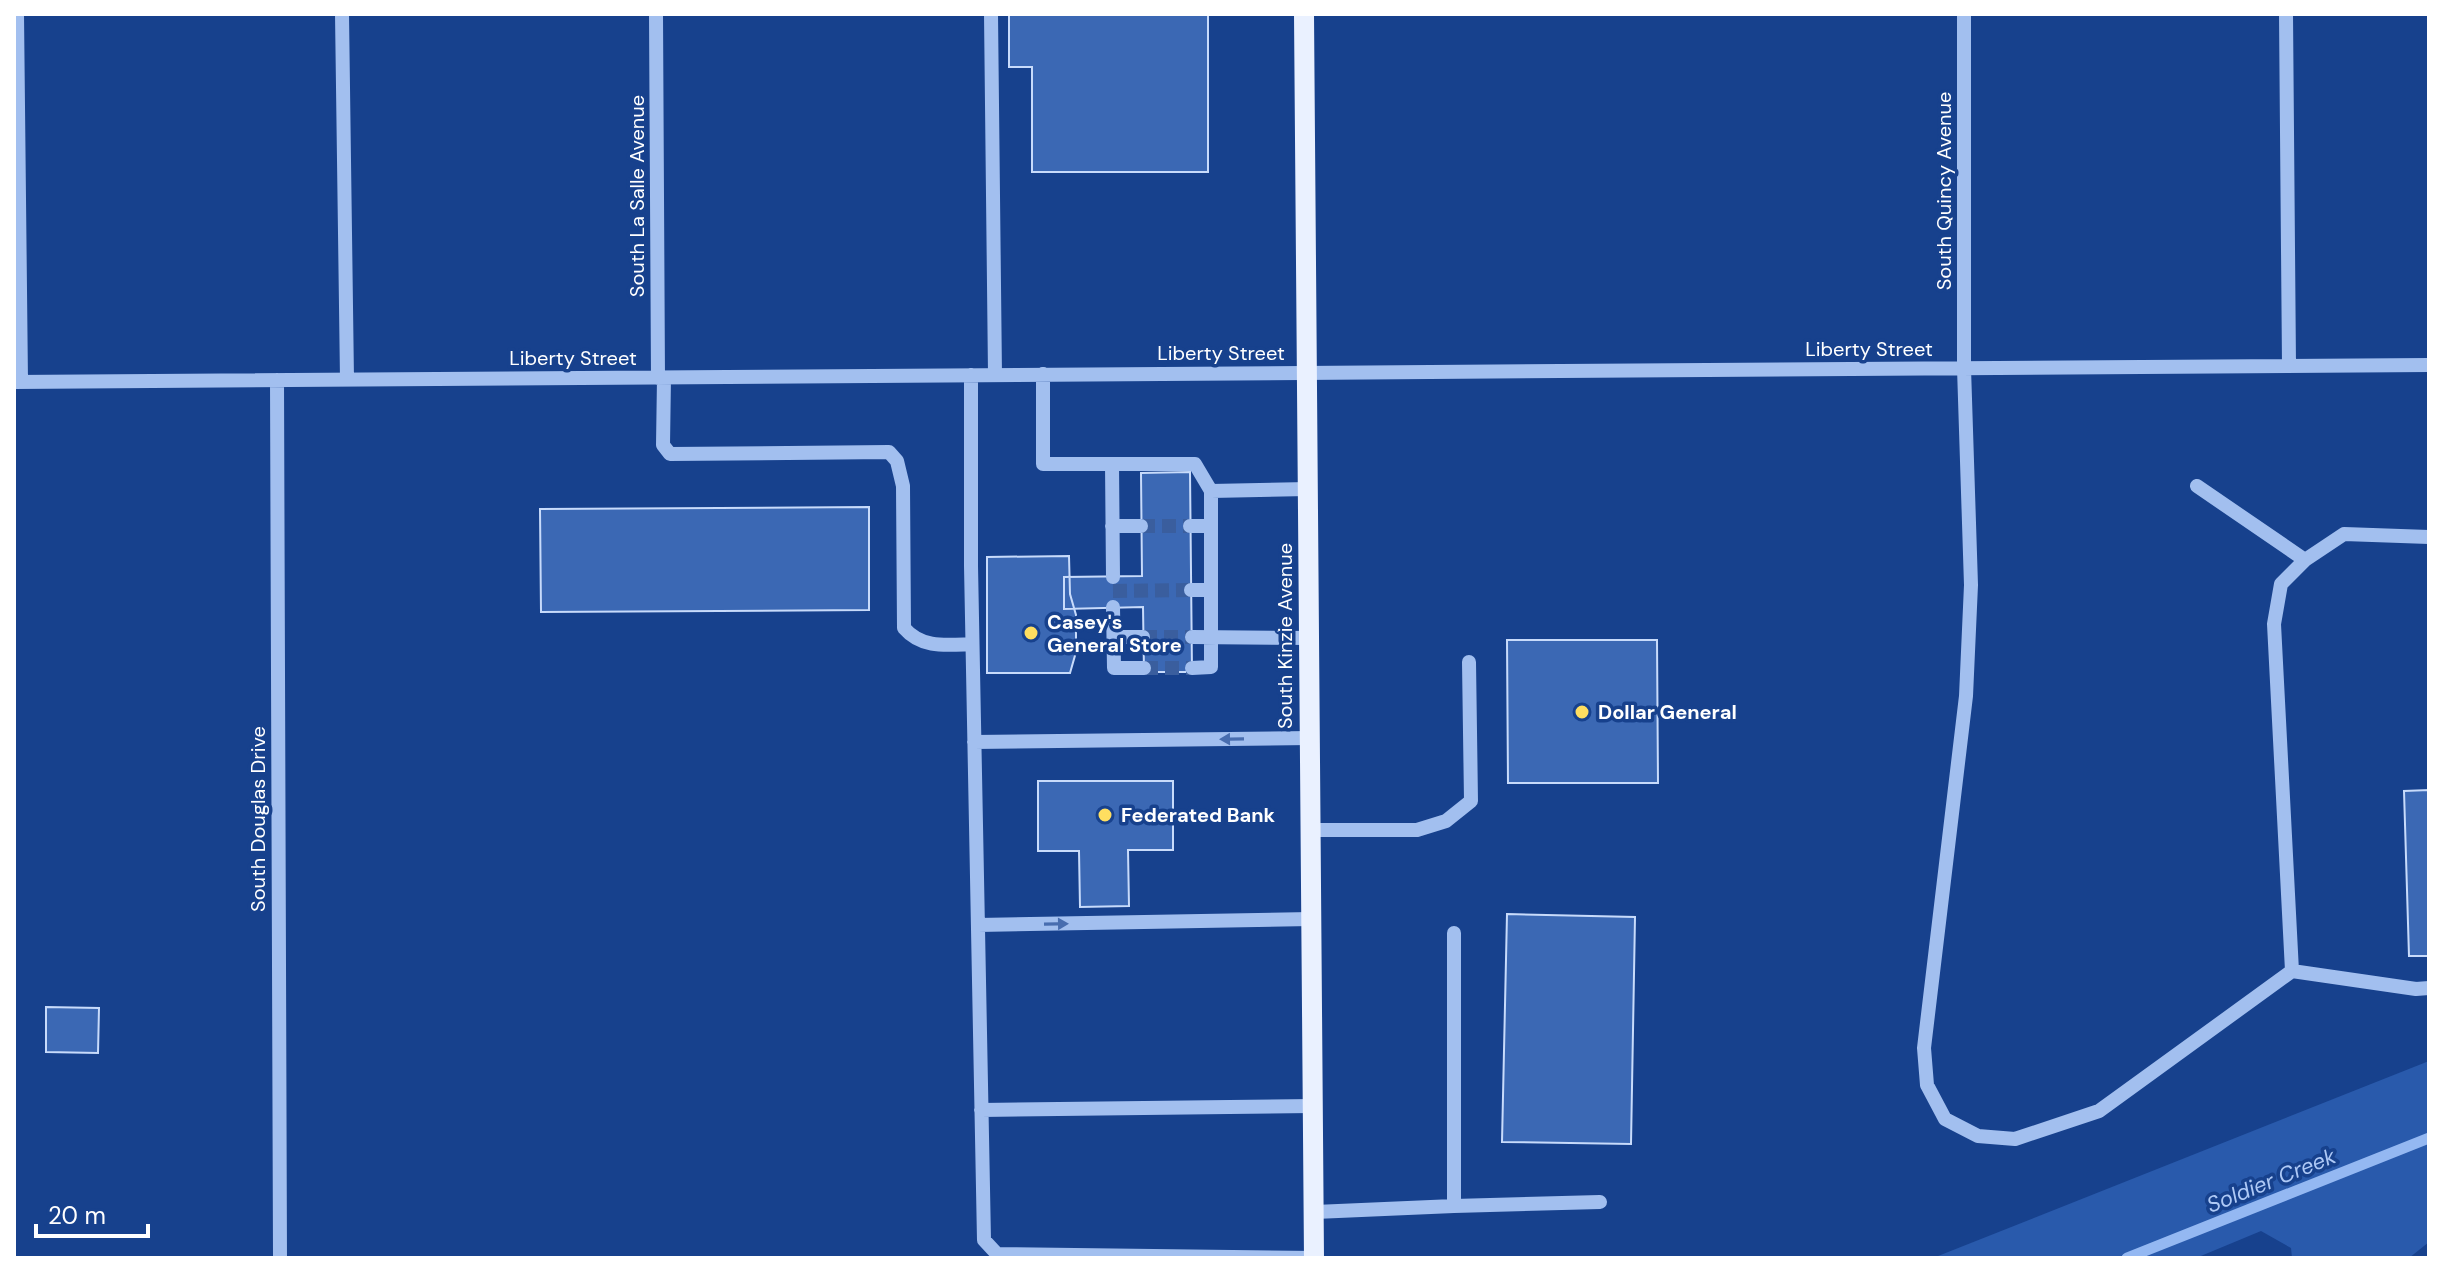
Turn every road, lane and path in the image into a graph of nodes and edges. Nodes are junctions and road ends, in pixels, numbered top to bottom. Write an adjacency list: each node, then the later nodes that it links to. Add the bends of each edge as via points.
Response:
1 (17, 14): 18 (street)
2 (342, 14): 16 (street)
3 (656, 14): 15 (street, South La Salle Avenue)
4 (991, 14): 14 (street)
5 (1304, 14): 11 (main road, South Kinzie Avenue)
6 (1964, 14): 10 (street, South Quincy Avenue)
7 (2286, 14): 9 (street)
8 (2429, 365): 9 (street, Liberty Street)
9 (2289, 366): 10 (street, Liberty Street)
10 (1964, 368): 11 (street, Liberty Street); 48 (street, South Quincy Avenue, via 1971,585 1966,696 1924,1048 1933,1097 1945,1119 1978,1136 2015,1139 2099,1111)
11 (1307, 373): 12 (street, Liberty Street); 21 (main road, South Kinzie Avenue)
12 (1043, 374): 14 (street, Liberty Street); 19 (street, via 1043,464)
13 (971, 375): 14 (street, Liberty Street); 15 (street, Liberty Street); 38 (street)
14 (995, 375)
15 (661, 378): 16 (street, Liberty Street); 38 (street, South La Salle Avenue, via 663,445 670,454 889,452 903,486 904,628 912,638 932,645)
16 (347, 379): 17 (street, Liberty Street)
17 (277, 380): 18 (street, Liberty Street); 55 (street, South Douglas Drive)
18 (18, 382)
19 (1112, 464): 22 (street, via 1195,464); 23 (street)
20 (2197, 486): 28 (street)
21 (1308, 489): 22 (street); 37 (main road, South Kinzie Avenue)
22 (1211, 491): 26 (street)
23 (1112, 526): 24 (street); 29 (street)
24 (1141, 526)
25 (1190, 526): 26 (street)
26 (1211, 526): 31 (street)
27 (2429, 537): 28 (street, via 2344,534)
28 (2305, 560): 48 (street, via 2281,584 2274,624)
29 (1113, 577)
30 (1191, 590): 31 (street)
31 (1210, 590): 36 (street)
32 (1113, 607): 33 (street)
33 (1114, 637): 34 (street); 40 (street, via 1114,668)
34 (1143, 637)
35 (1192, 637): 36 (street)
36 (1210, 637): 37 (street); 41 (street, via 1211,667)
37 (1309, 638): 42 (main road, South Kinzie Avenue)
38 (972, 644): 43 (street)
39 (1469, 662): 44 (street, via 1471,801 1446,821 1417,830)
40 (1144, 668)
41 (1192, 668)
42 (1310, 738): 43 (street, one-way to 43); 44 (main road, South Kinzie Avenue)
43 (974, 742): 46 (street)
44 (1311, 830): 45 (main road, South Kinzie Avenue)
45 (1311, 919): 46 (street, one-way to 45); 50 (main road, South Kinzie Avenue)
46 (978, 925): 51 (street)
47 (1454, 933): 53 (street)
48 (2292, 971): 49 (street)
49 (2429, 988)
50 (1312, 1106): 51 (street); 54 (main road, South Kinzie Avenue)
51 (981, 1110): 56 (street, via 984,1240 997,1254)
52 (1600, 1202): 53 (street)
53 (1454, 1206): 54 (street)
54 (1315, 1212): 56 (main road, South Kinzie Avenue)
55 (280, 1258)
56 (1314, 1258)

